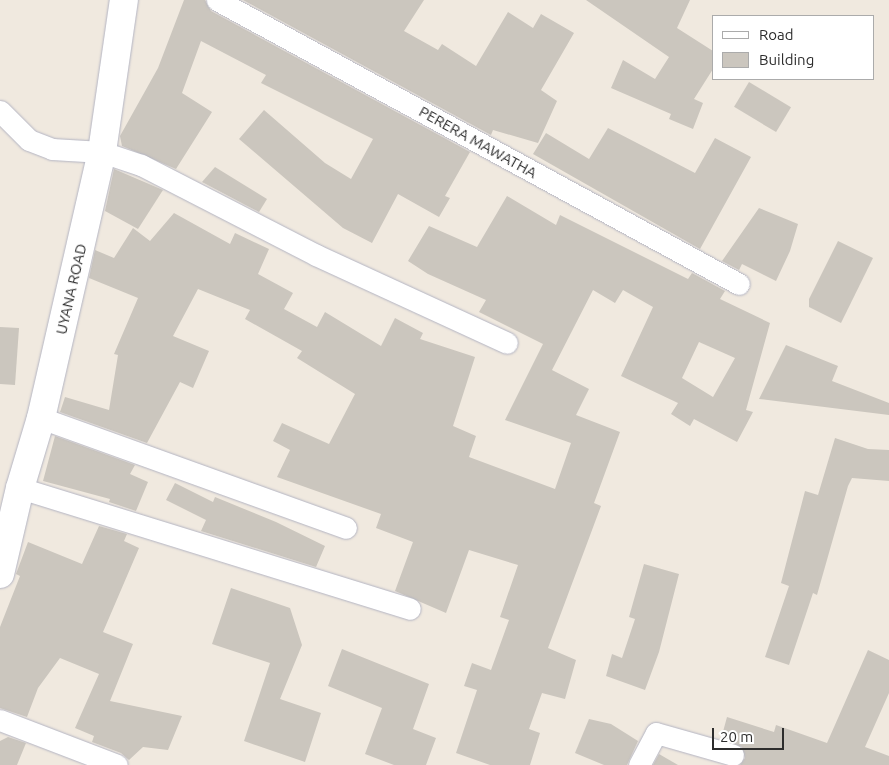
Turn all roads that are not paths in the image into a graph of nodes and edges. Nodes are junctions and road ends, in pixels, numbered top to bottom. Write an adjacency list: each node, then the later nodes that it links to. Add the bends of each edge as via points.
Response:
1 (124, 0): 4 (street, UYANA ROAD)
2 (217, 0): 5 (street, PERERA MAWATHA)
3 (0, 111): 4 (street, via 29,140 52,149)
4 (102, 152): 6 (street, via 141,164 316,255); 7 (street, UYANA ROAD)
5 (739, 284)
6 (507, 343)
7 (41, 418): 8 (street, UYANA ROAD); 9 (street)
8 (12, 498): 10 (street, UYANA ROAD); 11 (street)
9 (346, 528)
10 (0, 574)
11 (410, 608)
12 (0, 720): 14 (street)
13 (733, 755): 15 (street, via 656,732)
14 (117, 765)
15 (639, 765)

